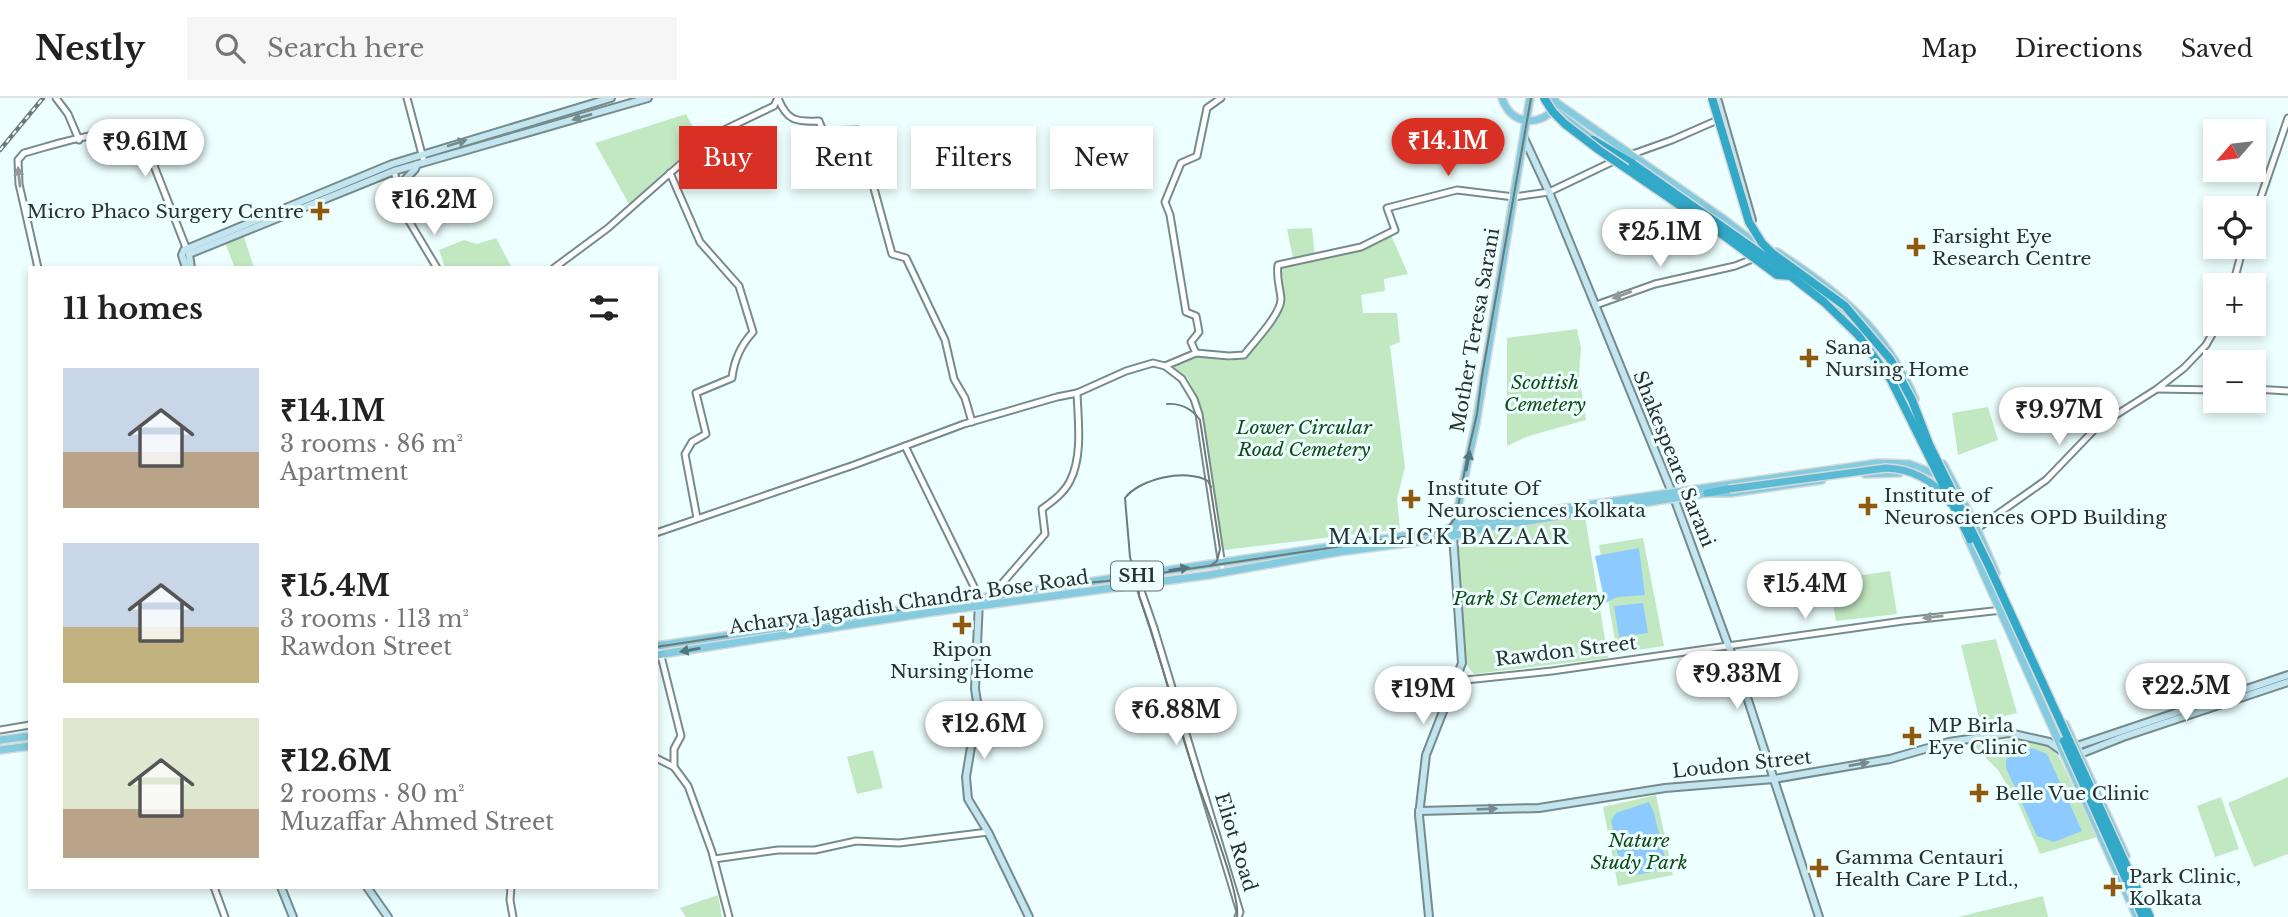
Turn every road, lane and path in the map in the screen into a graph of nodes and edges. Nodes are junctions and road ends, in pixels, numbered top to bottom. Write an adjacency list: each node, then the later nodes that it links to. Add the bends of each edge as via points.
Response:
1 (56, 98): 17 (street)
2 (407, 98): 18 (street)
3 (611, 98): 18 (main road, one-way to 3, via 478,136)
4 (648, 98): 18 (main road, one-way to 18)
5 (778, 98): 23 (street, via 774,106 702,145); 46 (street, via 789,117 800,122 819,121 823,131 858,130 892,254 906,258 946,340 954,379)
6 (1221, 98): 39 (street, via 1207,108 1198,152 1181,163 1165,202 1186,312 1196,316 1199,332 1191,342)
7 (1502, 98): 14 (main road, via 1511,114)
8 (1533, 98): 11 (main road); 14 (main road, Mother Teresa Sarani)
9 (1545, 98): 36 (highway, bridge, via 1565,124 1599,150 1777,275)
10 (1714, 98): 12 (main road); 47 (highway, bridge, via 1754,232 1772,253 1845,306 1875,338 1912,400)
11 (1556, 102): 14 (main road, via 1541,119); 16 (main road); 20 (main road)
12 (1723, 117): 20 (street); 28 (main road)
13 (2288, 118): 26 (street)
14 (1527, 121): 15 (main road, Mother Teresa Sarani)
15 (1525, 135): 25 (main road, Shakespeare Sarani); 27 (main road, Mother Teresa Sarani)
16 (1593, 139): 19 (main road); 20 (highway)
17 (79, 140): 29 (street, via 123,135 144,146); 31 (street, one-way to 17, via 18,160 24,153)
18 (424, 159): 21 (main road); 29 (main road, via 392,164)
19 (1618, 159): 25 (street); 30 (main road)
20 (1632, 159): 28 (main road); 36 (highway, bridge)
21 (416, 164): 22 (main road); 24 (main road)
22 (394, 171): 24 (street); 29 (main road)
23 (670, 173): 35 (street); 55 (street, via 700,242 739,286 753,332 733,363 732,378 696,393 706,434 692,442 685,454)
24 (398, 187): 34 (street, via 406,216)
25 (1549, 192): 27 (street); 37 (main road, Shakespeare Sarani)
26 (2261, 196)
27 (1514, 197): 39 (street, via 1457,190 1387,208 1395,230 1361,247 1278,265 1281,302 1244,355); 57 (main road, Mother Teresa Sarani, one-way to 27)
28 (1759, 246): 30 (main road); 36 (main road); 49 (main road, via 1771,248 1840,296 1879,337 1909,385)
29 (188, 252): 32 (main road, via 182,252); 33 (main road)
30 (1758, 256): 37 (street, one-way to 37, via 1747,263 1663,282); 50 (main road, via 1822,304 1868,350 1894,388)
31 (38, 266)
32 (186, 266)
33 (191, 266)
34 (436, 266)
35 (557, 266)
36 (1790, 272): 47 (main road, bridge, via 1846,314 1882,355); 60 (highway, bridge, via 1871,350 1899,395)
37 (1596, 305): 54 (main road, Shakespeare Sarani)
38 (2211, 336): 41 (street, via 2184,369)
39 (1196, 353): 40 (street)
40 (1165, 366): 45 (street, via 1153,363 1126,371); 61 (street, via 1182,379 1199,414)
41 (2157, 389): 43 (street); 56 (street, via 2097,426 2046,480)
42 (2266, 389): 44 (street)
43 (2203, 390)
44 (2288, 390)
45 (1077, 393): 46 (street); 65 (street, via 1077,456 1070,480 1042,509 1045,534)
46 (972, 422): 48 (street)
47 (1930, 444): 105 (highway, bridge)
48 (905, 446): 55 (street); 66 (street)
49 (1945, 467): 50 (main road); 51 (main road)
50 (1935, 474): 52 (main road); 54 (main road, Acharya Jagadish Chandra Bose Road, via 1909,464 1878,463)
51 (1950, 477): 52 (main road); 56 (main road)
52 (1940, 483): 53 (main road, Acharya Jagadish Chandra Bose Road, via 1890,472); 59 (main road)
53 (1707, 493): 54 (main road, Acharya Jagadish Chandra Bose Road); 60 (highway, bridge, via 1885,468 1903,470 1940,491)
54 (1673, 495): 57 (main road, Acharya Jagadish Chandra Bose Road, via 1524,514); 69 (main road, Shakespeare Sarani)
55 (697, 518): 58 (street)
56 (1977, 529): 59 (street); 67 (main road)
57 (1453, 531): 61 (main road, SH1); 62 (main road, Acharya Jagadish Chandra Bose Road); 73 (main road, via 1462,663)
58 (658, 532)
59 (1966, 535): 68 (main road)
60 (1973, 546): 104 (highway, bridge)
61 (1222, 563): 62 (street); 63 (main road, SH1, one-way to 61)
62 (1223, 572): 64 (main road, Acharya Jagadish Chandra Bose Road)
63 (1136, 576): 64 (street, Eliot Road); 65 (main road, SH1)
64 (1139, 585): 66 (main road, Acharya Jagadish Chandra Bose Road); 100 (street, Eliot Road, via 1219,839)
65 (992, 595): 66 (main road, SH1)
66 (979, 601): 70 (main road, SH1); 71 (main road, Acharya Jagadish Chandra Bose Road, one-way to 71); 88 (main road, via 975,689 980,720 967,777 968,799)
67 (2012, 608): 68 (street, Rawdon Street); 82 (main road)
68 (2001, 610): 69 (street, Rawdon Street, one-way to 69); 81 (main road)
69 (1729, 645): 73 (street, Rawdon Street); 86 (main road, Shakespeare Sarani)
70 (658, 646)
71 (658, 655): 85 (street, via 681,736 674,749)
72 (2288, 675): 82 (main road)
73 (1456, 681): 87 (main road, via 1426,755)
74 (2288, 682): 82 (main road)
75 (28, 725): 76 (street)
76 (0, 730)
77 (28, 736): 78 (main road)
78 (0, 740)
79 (28, 746): 80 (main road)
80 (0, 750)
81 (2062, 751): 82 (main road); 84 (main road); 86 (main road, Loudon Street, one-way to 81, via 2009,733 2049,742)
82 (2078, 751): 84 (main road); 105 (main road)
83 (658, 759): 85 (street)
84 (2066, 760): 103 (main road)
85 (674, 767): 89 (street, via 688,786)
86 (1774, 779): 87 (main road, Loudon Street, one-way to 86, via 1539,808 1665,788); 102 (main road, Shakespeare Sarani)
87 (1419, 811): 101 (main road)
88 (988, 832): 89 (street, via 900,843 856,841 815,850); 99 (main road)
89 (714, 859): 98 (street)
90 (215, 889): 94 (street)
91 (282, 889): 95 (main road)
92 (368, 889): 96 (main road)
93 (510, 889): 97 (street)
94 (225, 917)
95 (293, 917)
96 (388, 917)
97 (513, 917)
98 (729, 917)
99 (1030, 917)
100 (1238, 917)
101 (1429, 917)
102 (1819, 917)
103 (2137, 917)
104 (2143, 917)
105 (2152, 917)

